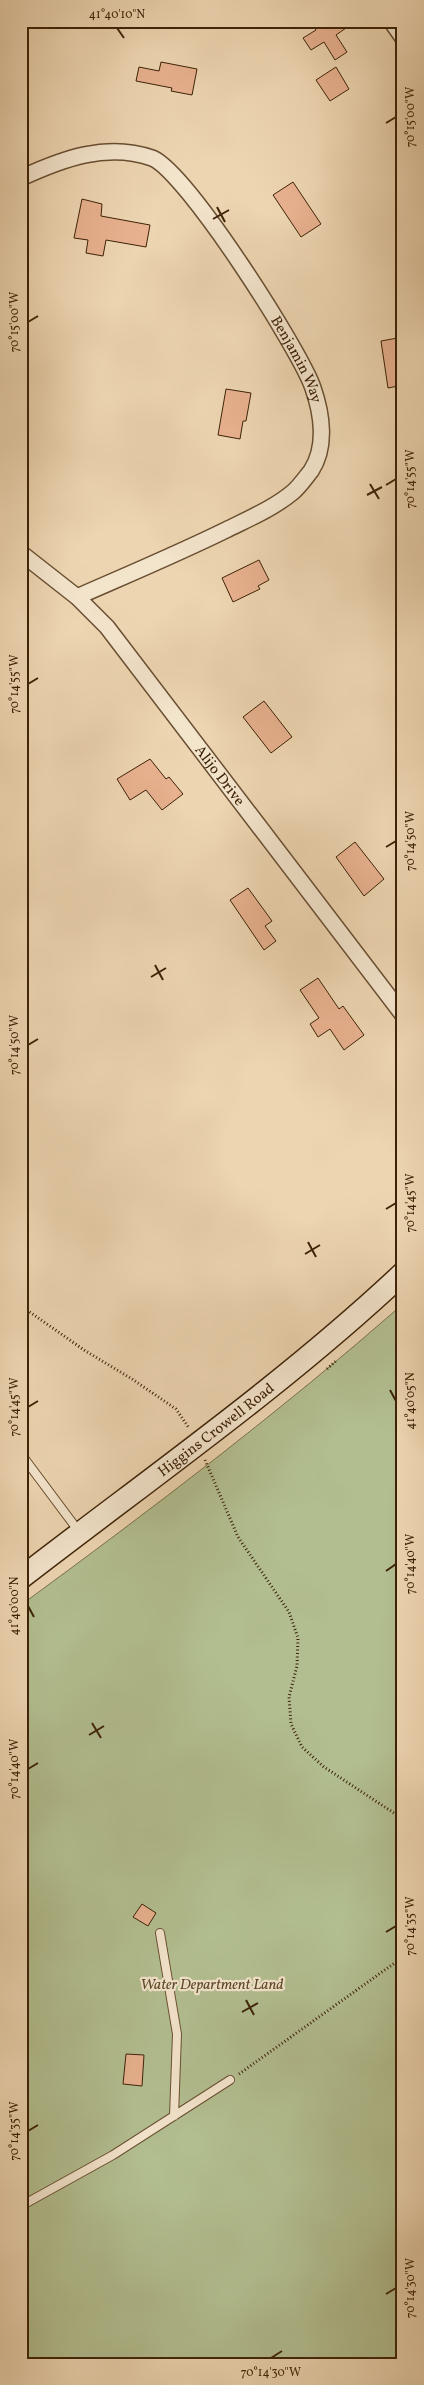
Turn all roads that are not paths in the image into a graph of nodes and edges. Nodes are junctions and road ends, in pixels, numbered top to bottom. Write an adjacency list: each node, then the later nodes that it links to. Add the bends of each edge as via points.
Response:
1 (391, 21): 2 (street)
2 (403, 38)
3 (21, 178): 5 (street, Benjamin Way, via 88,153 112,152 154,159 178,180 204,211 245,272 294,351 313,387 319,412 322,443 312,469 294,491 202,542)
4 (21, 553): 5 (street, Alijo Drive)
5 (78, 597): 6 (street, Alijo Drive, via 125,649)
6 (403, 1014)
7 (403, 1273): 9 (main road, Higgins Crowell Road, via 318,1347)
8 (21, 1454): 9 (lane)
9 (80, 1533): 10 (main road, Higgins Crowell Road)
10 (21, 1578)
11 (160, 1933): 13 (lane, via 177,2034)
12 (230, 2080): 13 (lane)
13 (174, 2116): 14 (lane, via 112,2156)
14 (21, 2206)

